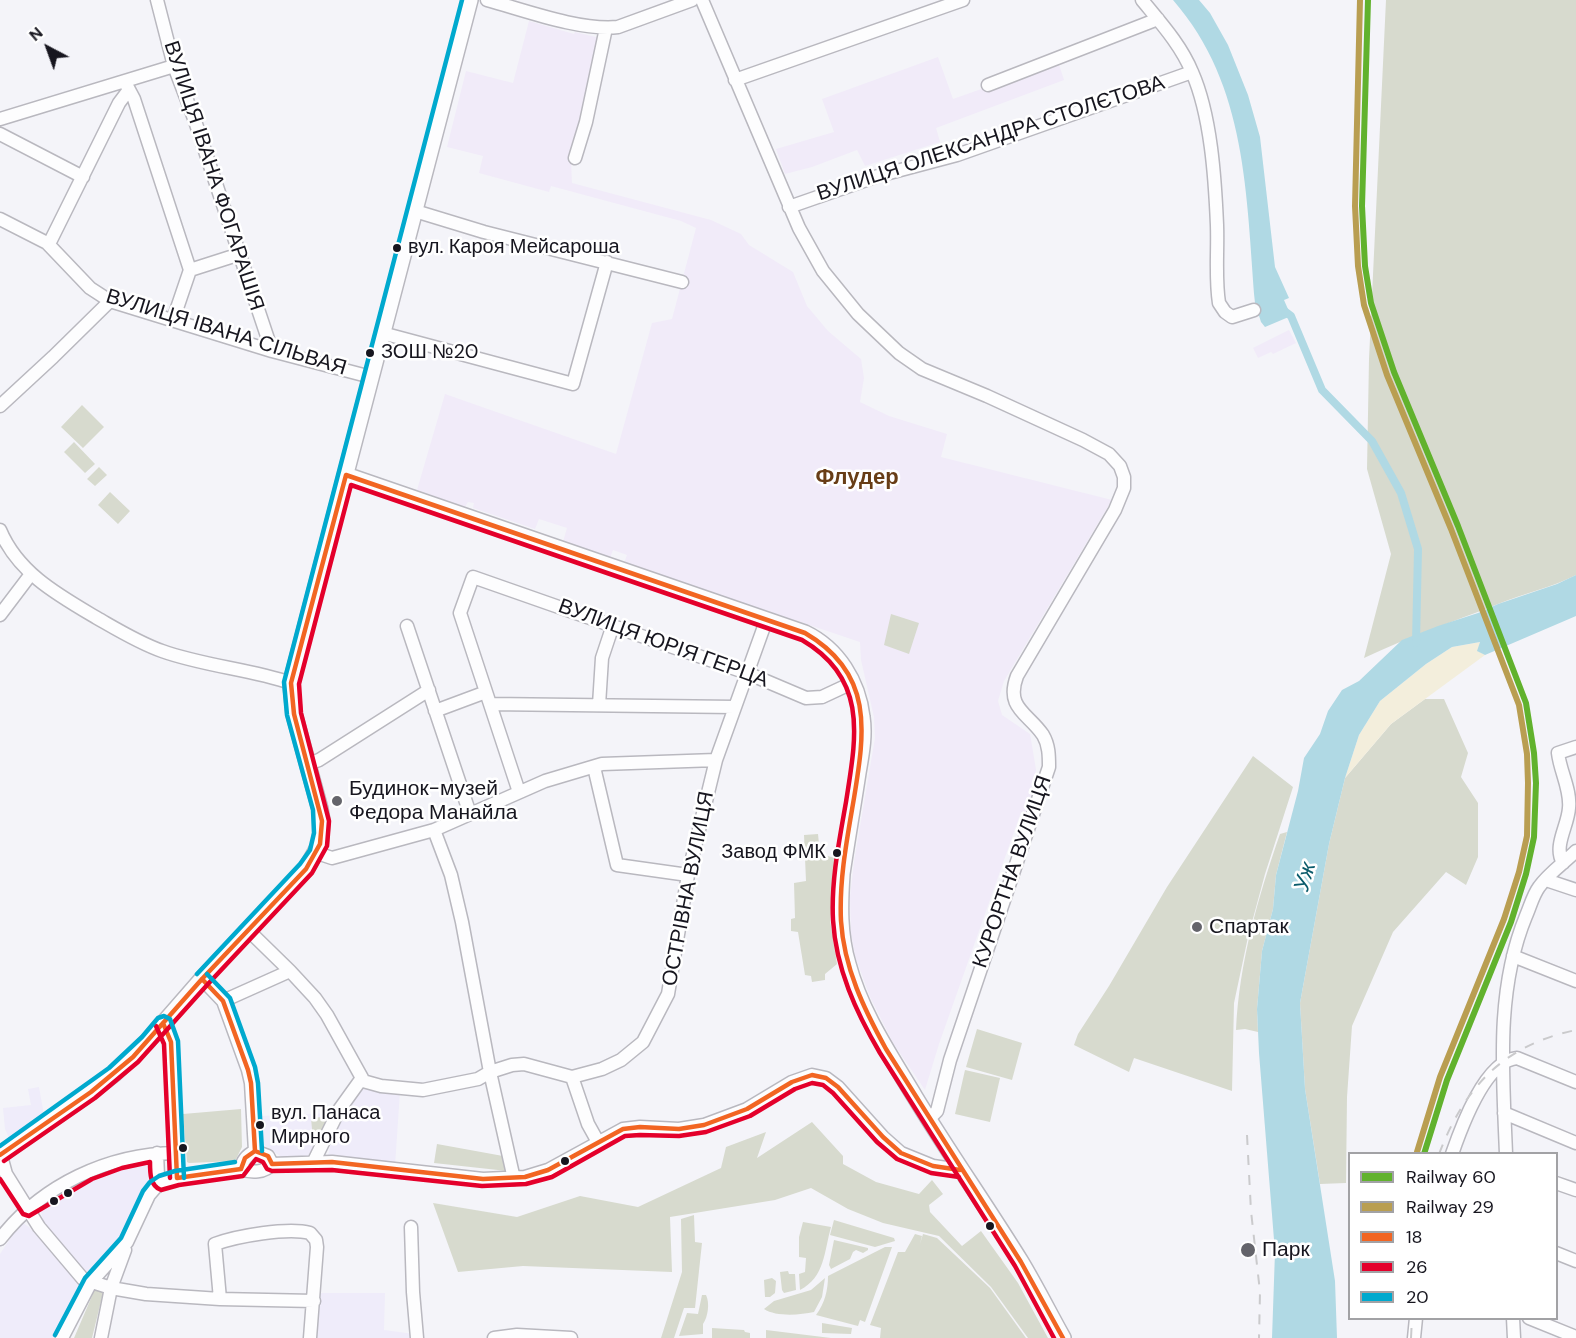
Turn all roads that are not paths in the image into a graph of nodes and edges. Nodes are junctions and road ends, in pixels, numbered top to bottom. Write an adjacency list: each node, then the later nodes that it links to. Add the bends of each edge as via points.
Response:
1 (157, 0): 10 (street, ВУЛИЦЯ ІВАНА ФОГАРАШІЯ)
2 (470, 0): 20 (main road)
3 (487, 0): 9 (street)
4 (692, 0): 9 (street)
5 (702, 0): 12 (street)
6 (963, 0): 12 (street)
7 (1142, 0): 8 (street)
8 (1158, 19): 11 (street); 13 (street)
9 (606, 28): 17 (street)
10 (174, 66): 14 (street); 23 (street, ВУЛИЦЯ ІВАНА ФОГАРАШІЯ)
11 (1192, 72): 19 (street, ВУЛИЦЯ ОЛЕКСАНДРА СТОЛЄТОВА, via 957,155 878,176); 28 (street, via 1211,154 1219,303 1232,317)
12 (735, 80): 19 (street)
13 (988, 85)
14 (127, 87): 15 (street); 18 (street); 25 (street)
15 (0, 118)
16 (0, 134): 18 (street)
17 (575, 158)
18 (83, 177): 22 (street)
19 (789, 207): 75 (street, КУРОРТНА ВУЛИЦЯ, via 812,253 834,285 858,314 904,357 934,375 1100,449 1115,459 1124,477 1123,493 1115,510 1012,688 1018,708 1043,735 1049,767 950,1060 937,1112)
20 (415, 211): 24 (street); 30 (main road)
21 (0, 219): 22 (street, ВУЛИЦЯ ІВАНА СІЛЬВАЯ)
22 (47, 243): 27 (street, ВУЛИЦЯ ІВАНА СІЛЬВАЯ, via 90,288)
23 (240, 254): 25 (street); 31 (street, ВУЛИЦЯ ІВАНА ФОГАРАШІЯ)
24 (607, 262): 26 (street); 30 (street, via 573,384)
25 (190, 270): 29 (street)
26 (682, 282)
27 (110, 301): 29 (street, ВУЛИЦЯ ІВАНА СІЛЬВАЯ); 33 (street)
28 (1254, 310)
29 (173, 320): 31 (street, ВУЛИЦЯ ІВАНА СІЛЬВАЯ)
30 (382, 333): 32 (main road)
31 (272, 351): 32 (street, ВУЛИЦЯ ІВАНА СІЛЬВАЯ)
32 (371, 377): 34 (main road)
33 (0, 405)
34 (346, 475): 38 (main road); 42 (main road)
35 (0, 530): 36 (street)
36 (31, 574): 37 (street); 42 (street, via 144,644)
37 (0, 615)
38 (766, 621): 41 (street, ОСТРІВНА ВУЛИЦЯ); 43 (main road, via 820,641 844,666)
39 (613, 625): 41 (street, ВУЛИЦЯ ЮРІЯ ГЕРЦА); 45 (street, ВУЛИЦЯ ЮРІЯ ГЕРЦА, via 473,577 460,613); 46 (street, via 599,675)
40 (407, 626): 44 (street)
41 (747, 673): 43 (street, ВУЛИЦЯ ЮРІЯ ГЕРЦА, via 806,698 822,698); 47 (street, ОСТРІВНА ВУЛИЦЯ)
42 (291, 683): 51 (main road, via 294,714)
43 (852, 683): 75 (main road, via 860,704 863,736 842,874 843,945 873,1027)
44 (429, 690): 48 (street); 51 (street)
45 (488, 698): 46 (street); 48 (street); 53 (street)
46 (599, 705): 47 (street)
47 (735, 707): 50 (street, ОСТРІВНА ВУЛИЦЯ)
48 (435, 711): 54 (street)
49 (1576, 747): 58 (street, via 1558,753 1570,807 1561,839)
50 (716, 760): 52 (street); 59 (street, ОСТРІВНА ВУЛИЦЯ)
51 (308, 764): 57 (main road, via 322,821)
52 (594, 767): 53 (street); 59 (street, via 617,865)
53 (519, 792): 54 (street)
54 (470, 814): 55 (street)
55 (435, 830): 57 (street, via 332,858); 70 (street, via 460,913)
56 (1576, 851): 58 (street)
57 (316, 854): 62 (main road)
58 (1563, 863): 60 (street)
59 (688, 875): 71 (street, ОСТРІВНА ВУЛИЦЯ, via 668,994 643,1042 621,1060)
60 (1546, 880): 61 (street); 63 (street, via 1538,888)
61 (1576, 891)
62 (248, 930): 64 (street); 65 (main road)
63 (1513, 956): 66 (street); 69 (street, via 1506,994)
64 (290, 971): 67 (street); 72 (street, via 321,1007)
65 (202, 979): 67 (street); 68 (main road)
66 (1576, 981)
67 (224, 1001): 78 (street, via 251,1083)
68 (163, 1023): 82 (street, via 171,1042); 83 (main road, via 114,1074)
69 (1503, 1064): 73 (street, via 1517,1058); 74 (street); 79 (street, via 1473,1102)
70 (490, 1072): 71 (street, via 524,1064); 72 (street, via 478,1079 423,1090 381,1086); 89 (street)
71 (572, 1077): 76 (street)
72 (362, 1078): 84 (street, via 339,1110)
73 (1576, 1082)
74 (1504, 1113): 77 (street); 80 (street)
75 (928, 1119): 87 (main road)
76 (598, 1142): 87 (street, via 631,1128 679,1129 712,1123 812,1075 826,1078 838,1087 901,1153 933,1166); 89 (street, via 548,1170)
77 (1576, 1143)
78 (255, 1151): 85 (street, via 268,1156); 86 (street, via 247,1155)
79 (1453, 1152)
80 (1506, 1152)
81 (157, 1153): 82 (street); 90 (street); 93 (street, via 94,1168)
82 (176, 1153): 88 (street)
83 (0, 1154): 93 (street, via 6,1174)
84 (314, 1161): 85 (street); 89 (street)
85 (272, 1164): 86 (street, via 263,1171)
86 (241, 1169): 88 (street)
87 (960, 1170): 113 (main road, via 1023,1265)
88 (177, 1178): 90 (street)
89 (514, 1179)
90 (162, 1183): 96 (street, via 149,1196)
91 (1558, 1183): 92 (street)
92 (1576, 1190)
93 (29, 1209): 95 (street); 99 (street, via 76,1273)
94 (411, 1227): 110 (street)
95 (0, 1239)
96 (127, 1242): 99 (street); 100 (street)
97 (1558, 1253): 98 (street)
98 (1576, 1261)
99 (92, 1282): 100 (street); 107 (street)
100 (111, 1288): 101 (street); 108 (street)
101 (220, 1299): 102 (street); 102 (street, via 215,1244 292,1231 310,1233 316,1240)
102 (314, 1300): 109 (street)
103 (1416, 1320): 114 (street)
104 (1513, 1320): 115 (street)
105 (1534, 1320): 106 (street)
106 (1576, 1337)
107 (62, 1338)
108 (101, 1338)
109 (310, 1338)
110 (417, 1338)
111 (494, 1338): 112 (street)
112 (571, 1338)
113 (1063, 1338)
114 (1414, 1338)
115 (1514, 1338)

